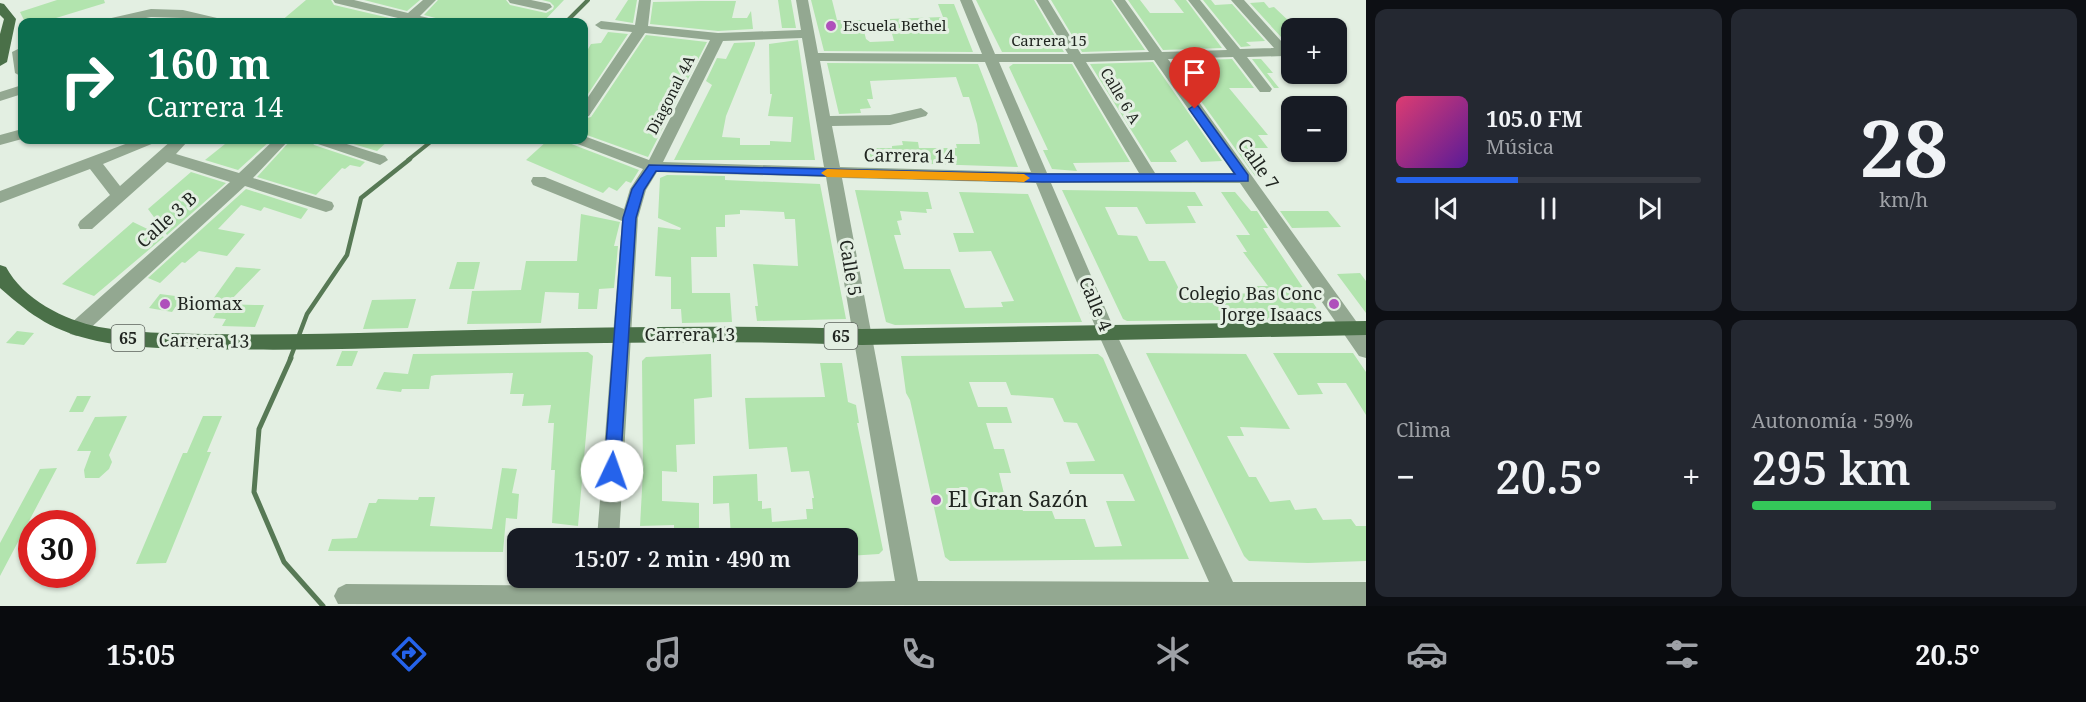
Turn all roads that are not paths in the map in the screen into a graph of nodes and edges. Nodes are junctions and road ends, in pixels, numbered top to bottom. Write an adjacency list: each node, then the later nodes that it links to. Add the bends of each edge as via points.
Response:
1 (339, 0): 15 (street)
2 (430, 0): 16 (street)
3 (514, 0): 12 (street)
4 (645, 0): 18 (street)
5 (802, 0): 19 (street, Calle 5)
6 (966, 0): 24 (street, Calle 4)
7 (1042, 0): 25 (street, Calle 6 A)
8 (1119, 0): 22 (street, Calle 7)
9 (1194, 0): 21 (street)
10 (1237, 0): 21 (street, Carrera 15, via 1284,52)
11 (0, 7): 26 (main road, via 10,19)
12 (546, 7)
13 (127, 18): 14 (street, via 151,12)
14 (200, 18)
15 (402, 18)
16 (411, 18)
17 (601, 25): 18 (street)
18 (641, 29): 20 (street); 30 (street)
19 (809, 34): 20 (street); 23 (street, Calle 5)
20 (718, 37): 43 (street, Diagonal 4A)
21 (1238, 54): 22 (street, Carrera 15); 27 (street)
22 (1158, 56): 25 (street, Carrera 15); 47 (street, Calle 7)
23 (813, 57): 24 (street, Carrera 15); 32 (street, Calle 5)
24 (991, 57): 25 (street, Carrera 15); 45 (street, Calle 4)
25 (1078, 58): 46 (street, Calle 6 A)
26 (0, 62)
27 (1265, 89)
28 (18, 90): 29 (street)
29 (0, 97)
30 (588, 107)
31 (921, 113): 32 (street, via 890,120)
32 (825, 121): 44 (street, Calle 5)
33 (18, 135): 34 (street)
34 (0, 140)
35 (588, 143): 43 (street, Carrera 14)
36 (139, 144): 42 (street)
37 (176, 144): 40 (street)
38 (278, 144): 48 (street, Calle 3 B)
39 (332, 144): 41 (street)
40 (166, 156): 48 (street); 50 (street)
41 (380, 160)
42 (93, 163): 50 (street); 51 (street)
43 (653, 167): 44 (street, Carrera 14); 53 (street, via 638,189)
44 (834, 174): 45 (street, Carrera 14); 60 (street, Calle 5)
45 (1042, 178): 46 (street, Carrera 14); 58 (street, Calle 4)
46 (1150, 178): 47 (street, Carrera 14)
47 (1244, 178): 56 (street, Calle 7)
48 (242, 180): 52 (street); 57 (street, Calle 3 B)
49 (539, 181): 53 (street)
50 (120, 196): 54 (street)
51 (0, 197)
52 (326, 206)
53 (630, 218): 59 (street)
54 (86, 225)
55 (0, 272): 57 (main road, Carrera 13 / 65, via 36,309)
56 (1358, 328): 58 (main road, Carrera 13 / 65); 61 (street, Calle 7)
57 (77, 329): 59 (main road, Carrera 13 / 65, via 127,338 277,343)
58 (1106, 331): 60 (main road, Carrera 13 / 65); 67 (street, Calle 4)
59 (621, 335): 60 (main road, Carrera 13 / 65); 62 (street)
60 (862, 337): 66 (street, Calle 5)
61 (1366, 350)
62 (609, 528)
63 (605, 594): 65 (street); 66 (street)
64 (1366, 594): 67 (street)
65 (346, 596)
66 (910, 599): 67 (street)
67 (1229, 601)

